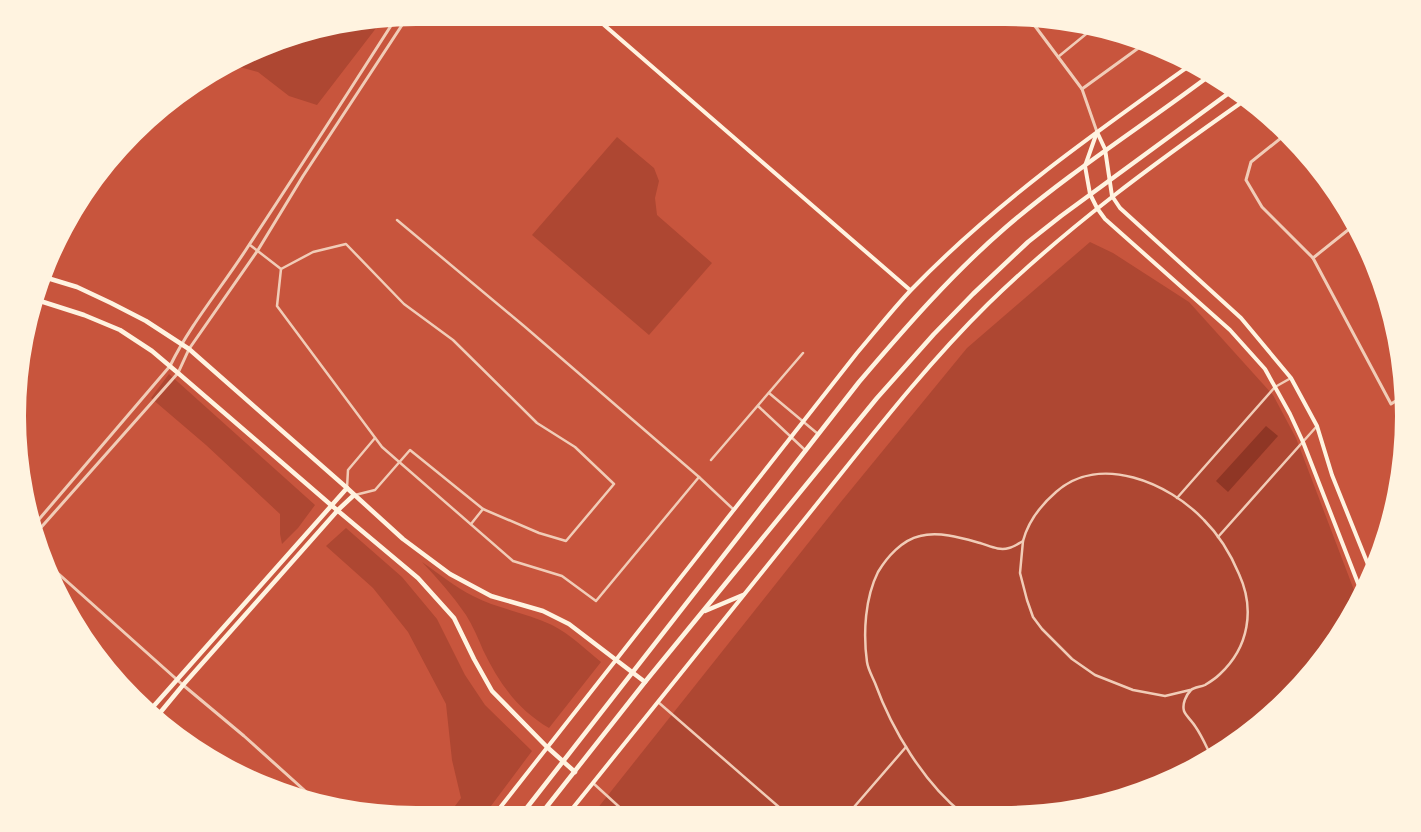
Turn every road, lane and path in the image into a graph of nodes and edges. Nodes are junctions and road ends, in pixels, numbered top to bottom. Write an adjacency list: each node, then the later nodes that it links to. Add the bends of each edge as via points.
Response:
1 (605, 26): 28 (main road)
2 (390, 27): 23 (street)
3 (401, 27): 24 (street)
4 (1036, 28): 7 (street)
5 (1086, 35): 7 (street)
6 (1137, 49): 10 (street)
7 (1058, 57): 10 (street)
8 (1184, 70): 13 (main road)
9 (1203, 80): 15 (main road)
10 (1082, 89): 13 (street)
11 (1226, 95): 17 (main road)
12 (1239, 105): 19 (main road)
13 (1097, 132): 15 (main road); 16 (main road); 28 (main road, via 1017,192)
14 (1280, 139): 25 (street, via 1251,162 1246,180 1262,207)
15 (1106, 149): 16 (main road); 17 (main road)
16 (1085, 166): 18 (main road); 42 (main road, via 1004,229 953,278 865,374)
17 (1110, 181): 18 (main road); 19 (main road)
18 (1090, 194): 20 (main road); 66 (main road, via 1028,242 934,334 877,398)
19 (1112, 196): 20 (main road); 35 (main road, via 1120,208 1241,318)
20 (1097, 208): 36 (main road, via 1105,219 1230,330); 65 (main road, via 988,303 945,348)
21 (397, 220): 49 (street)
22 (1348, 230): 25 (street)
23 (250, 245): 24 (street); 30 (street)
24 (258, 250): 26 (street); 31 (street)
25 (1313, 258): 38 (street, via 1391,404)
26 (281, 268): 44 (street, via 277,306); 54 (street, via 313,252 346,244 404,304 453,340 537,422 575,447 614,484 566,541)
27 (51, 279): 30 (main road, via 112,303)
28 (910, 290): 40 (main road)
29 (44, 302): 33 (main road, via 120,330)
30 (181, 344): 31 (main road); 33 (street)
31 (190, 349): 34 (street); 50 (main road)
32 (803, 353): 37 (street)
33 (170, 366): 34 (main road); 57 (street)
34 (178, 373): 53 (main road); 59 (street)
35 (1291, 378): 36 (street); 41 (main road)
36 (1276, 387): 45 (main road); 52 (street)
37 (769, 393): 39 (street); 40 (street)
38 (1394, 402)
39 (758, 406): 43 (street); 47 (street)
40 (803, 422): 42 (street); 43 (main road)
41 (1317, 426): 45 (street); 62 (main road)
42 (818, 434): 46 (main road)
43 (791, 437): 46 (street); 56 (main road)
44 (375, 438): 48 (street); 50 (street, via 348,470)
45 (1303, 442): 60 (street); 64 (main road)
46 (806, 450): 68 (main road)
47 (711, 460)
48 (399, 462): 51 (street, via 375,490); 54 (street, via 410,450); 58 (street)
49 (699, 477): 56 (street); 58 (street, via 596,602 562,576 513,561)
50 (347, 488): 51 (main road); 53 (main road)
51 (354, 495): 55 (main road); 67 (main road, via 450,574 491,596 543,611 569,624)
52 (1177, 498): 60 (street, via 1205,520); 61 (street, via 1156,485 1110,472 1074,479 1043,502)
53 (331, 506): 55 (main road); 69 (main road)
54 (483, 509): 58 (street)
55 (338, 510): 71 (main road); 76 (main road, via 418,578 454,618 492,691)
56 (734, 510): 67 (main road)
57 (40, 518)
58 (471, 524)
59 (43, 526)
60 (1218, 537): 72 (street, via 1240,574 1249,602 1248,623 1243,644 1234,659 1220,674)
61 (1023, 541): 72 (street, via 1020,573 1033,617 1072,659 1094,675 1133,690 1165,696); 77 (street, via 1010,548 996,549 946,535 920,536 898,547 882,565 873,582 866,616 867,663 884,707)
62 (1367, 561)
63 (61, 576): 69 (street)
64 (1357, 582)
65 (744, 595): 66 (main road); 73 (main road)
66 (704, 611): 70 (main road)
67 (615, 660): 68 (main road); 76 (main road)
68 (632, 671): 70 (main road); 79 (main road)
69 (177, 680): 71 (street); 74 (main road)
70 (645, 682): 80 (main road)
71 (183, 685): 75 (main road); 82 (street)
72 (1191, 690): 78 (street, via 1184,700 1184,711)
73 (658, 702): 81 (main road); 88 (street)
74 (155, 705)
75 (161, 711)
76 (547, 747): 79 (main road); 83 (main road)
77 (906, 747): 89 (street); 90 (street)
78 (1208, 749)
79 (563, 762): 80 (main road); 84 (main road)
80 (574, 772): 85 (main road)
81 (592, 783): 86 (main road); 87 (street)
82 (301, 788)
83 (501, 806)
84 (528, 806)
85 (547, 806)
86 (574, 806)
87 (618, 806)
88 (778, 806)
89 (855, 806)
90 (954, 806)

